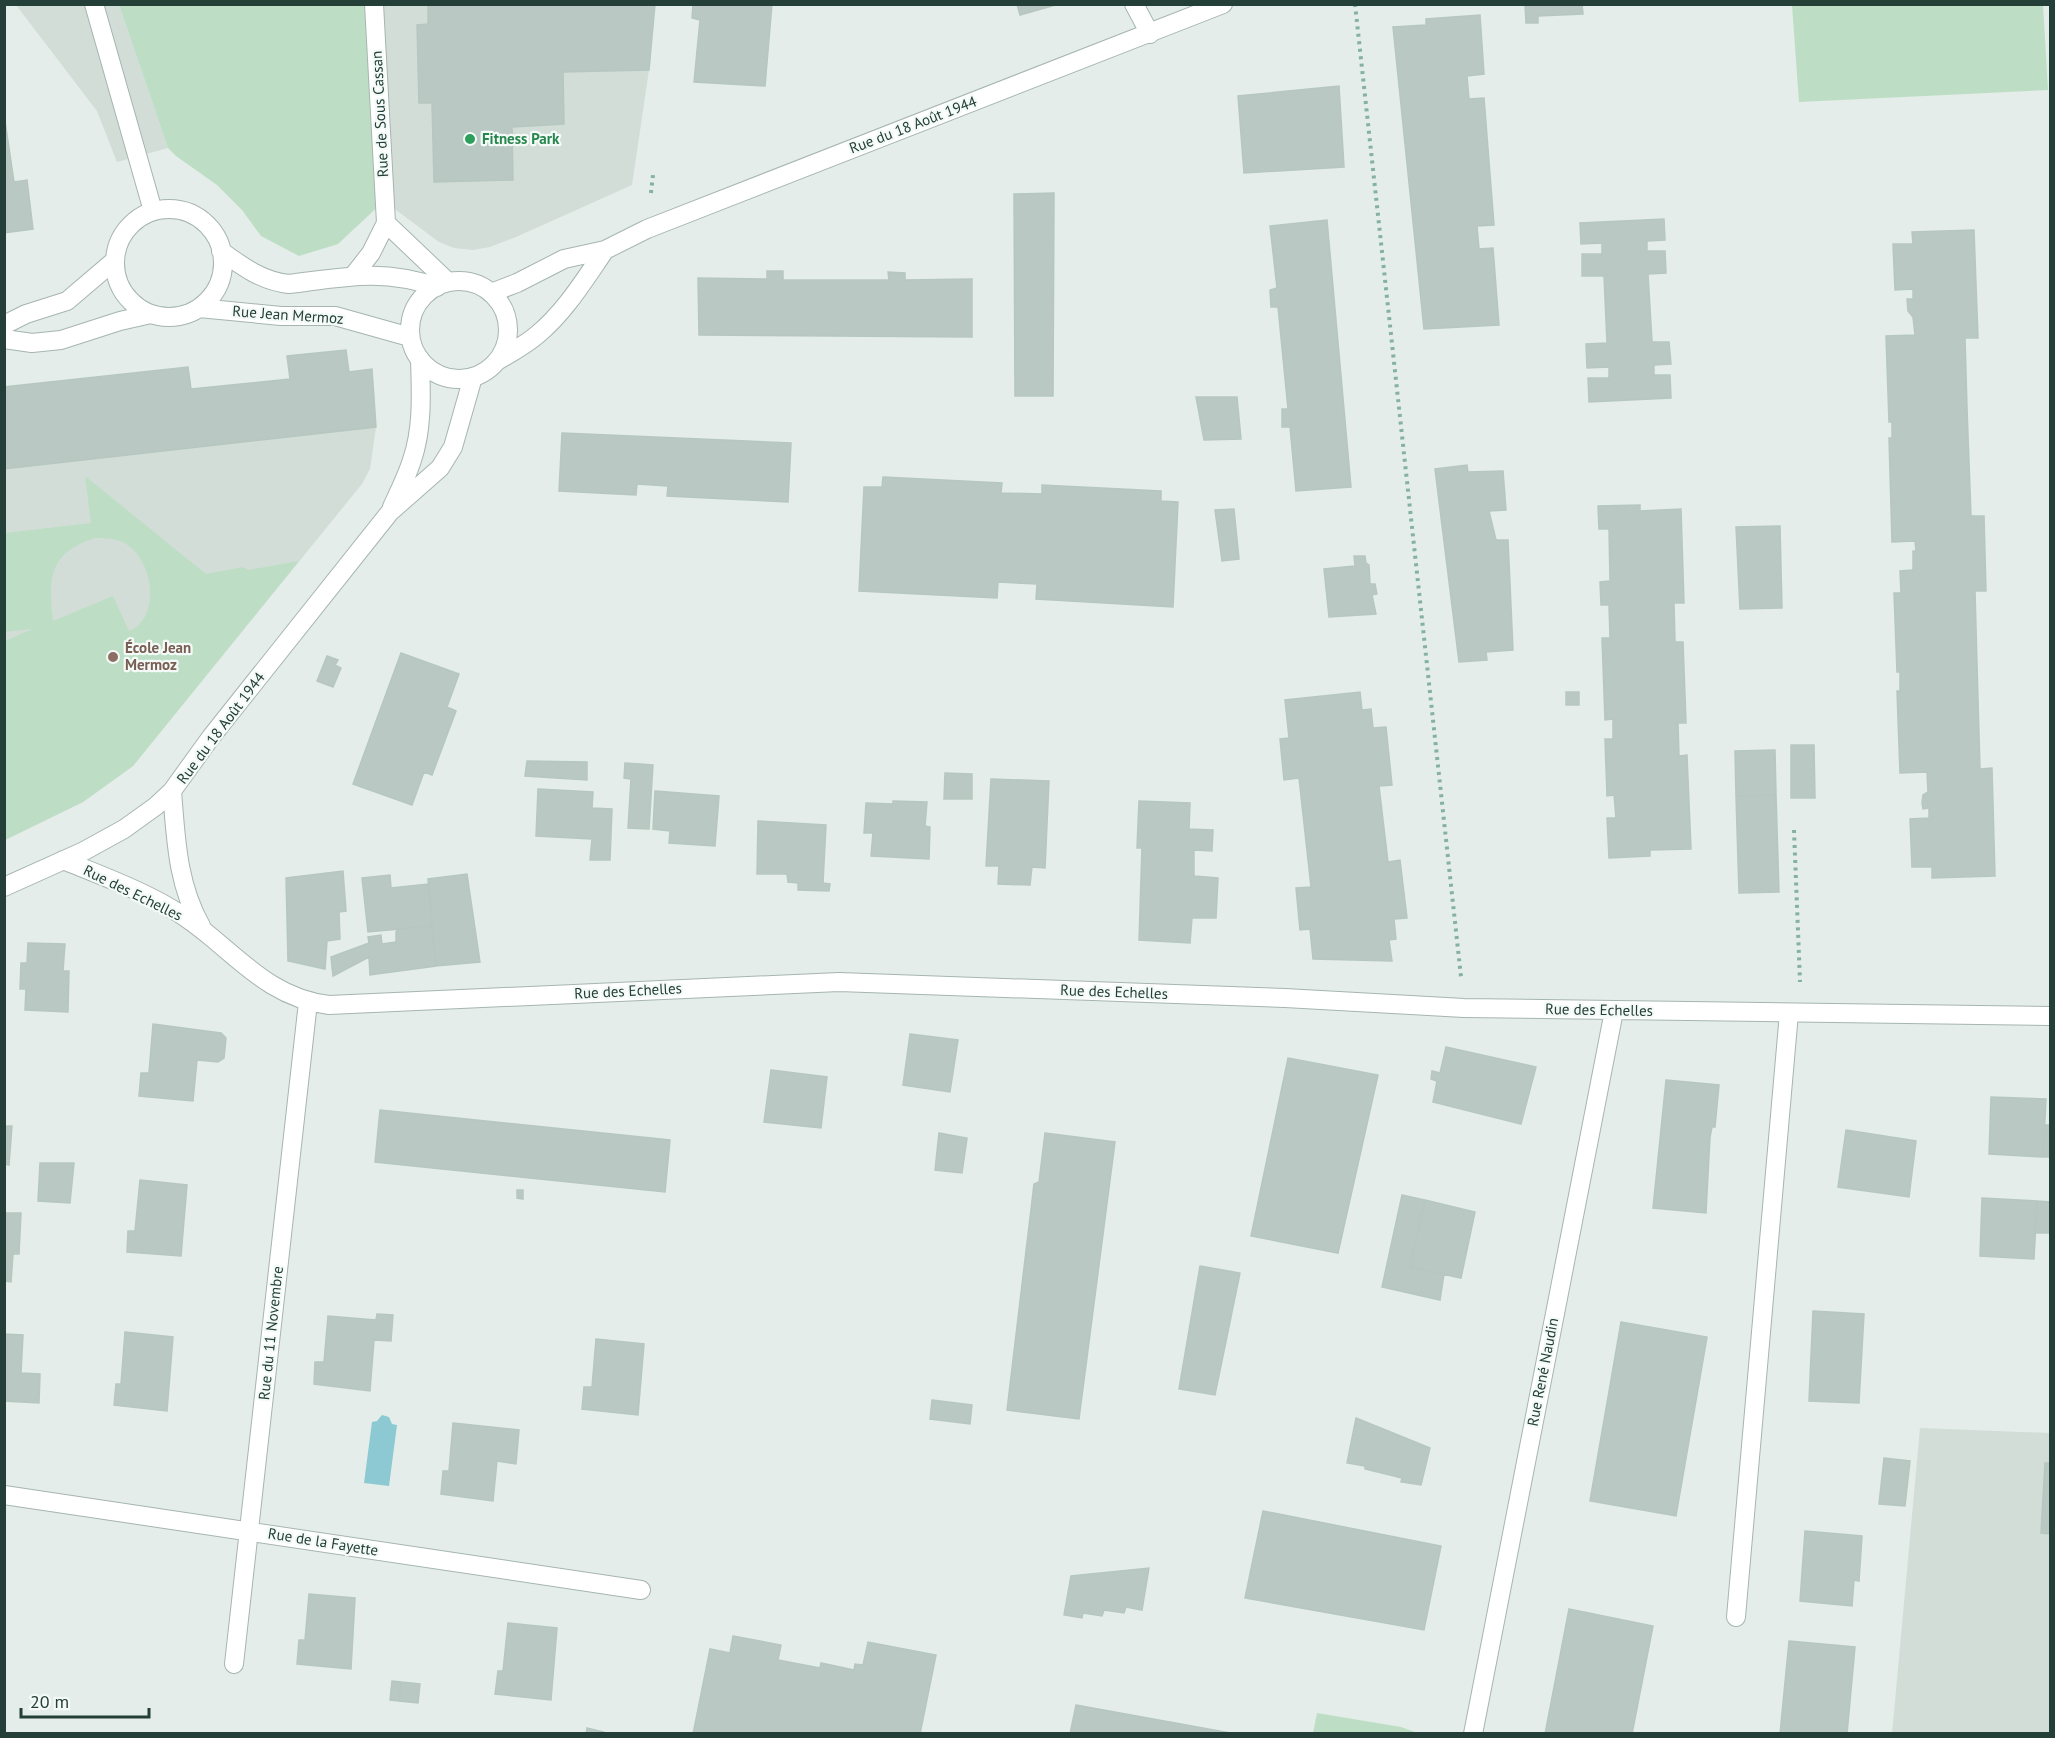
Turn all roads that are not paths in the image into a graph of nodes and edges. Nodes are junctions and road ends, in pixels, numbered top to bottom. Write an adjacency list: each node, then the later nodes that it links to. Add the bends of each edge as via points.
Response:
1 (94, 4): 6 (street)
2 (375, 4): 7 (street, Rue de Sous Cassan)
3 (1134, 4): 5 (street)
4 (1223, 4): 5 (street, Rue du 18 Août 1944)
5 (1150, 34): 8 (street, Rue du 18 Août 1944, via 647,229)
6 (153, 211): 9 (street, via 171,208 188,212 215,235); 10 (street, via 126,229)
7 (386, 223): 11 (street, Rue de Sous Cassan, via 371,254); 12 (street)
8 (605, 250): 13 (street, Rue du 18 Août 1944, via 564,259); 20 (street, Rue du 18 Août 1944, via 546,328)
9 (221, 251): 11 (street, Rue Jean Mermoz, via 264,279 281,283); 14 (street, via 219,283)
10 (114, 261): 15 (street, via 124,293); 16 (street, via 67,302)
11 (353, 276): 12 (street, Rue Jean Mermoz, via 408,278)
12 (442, 285): 13 (street, via 462,281); 17 (street, via 417,304)
13 (490, 293): 20 (street, via 507,320 506,342)
14 (199, 308): 15 (street, via 168,317); 17 (street, Rue Jean Mermoz, via 281,316 335,316)
15 (151, 314): 18 (street, via 61,340 32,343)
16 (4, 325)
17 (410, 337): 19 (street)
18 (4, 339)
19 (420, 359): 21 (street, via 443,376); 22 (street, Rue du 18 Août 1944, via 421,412 416,445)
20 (496, 362): 21 (street)
21 (473, 377): 22 (street, Rue du 18 Août 1944, via 446,459)
22 (390, 512): 23 (street, Rue du 18 Août 1944)
23 (172, 791): 24 (street, Rue du 18 Août 1944, via 124,829); 26 (street, Rue des Echelles, via 182,877)
24 (63, 860): 25 (street, Rue du 18 Août 1944); 26 (street, Rue des Echelles, via 171,908)
25 (4, 887)
26 (202, 928): 27 (street, Rue des Echelles, via 254,973 284,993)
27 (308, 1002): 28 (street, Rue des Echelles, via 344,1005 840,982); 32 (street, Rue du 11 Novembre)
28 (1614, 1011): 29 (street, Rue des Echelles); 36 (street, Rue René Naudin)
29 (1795, 1013): 30 (street, Rue des Echelles); 34 (street)
30 (2050, 1016)
31 (4, 1495): 32 (street, Rue de la Fayette)
32 (249, 1531): 33 (street, Rue de la Fayette); 35 (street, Rue du 11 Novembre)
33 (641, 1590)
34 (1736, 1617)
35 (234, 1664)
36 (1473, 1734)

